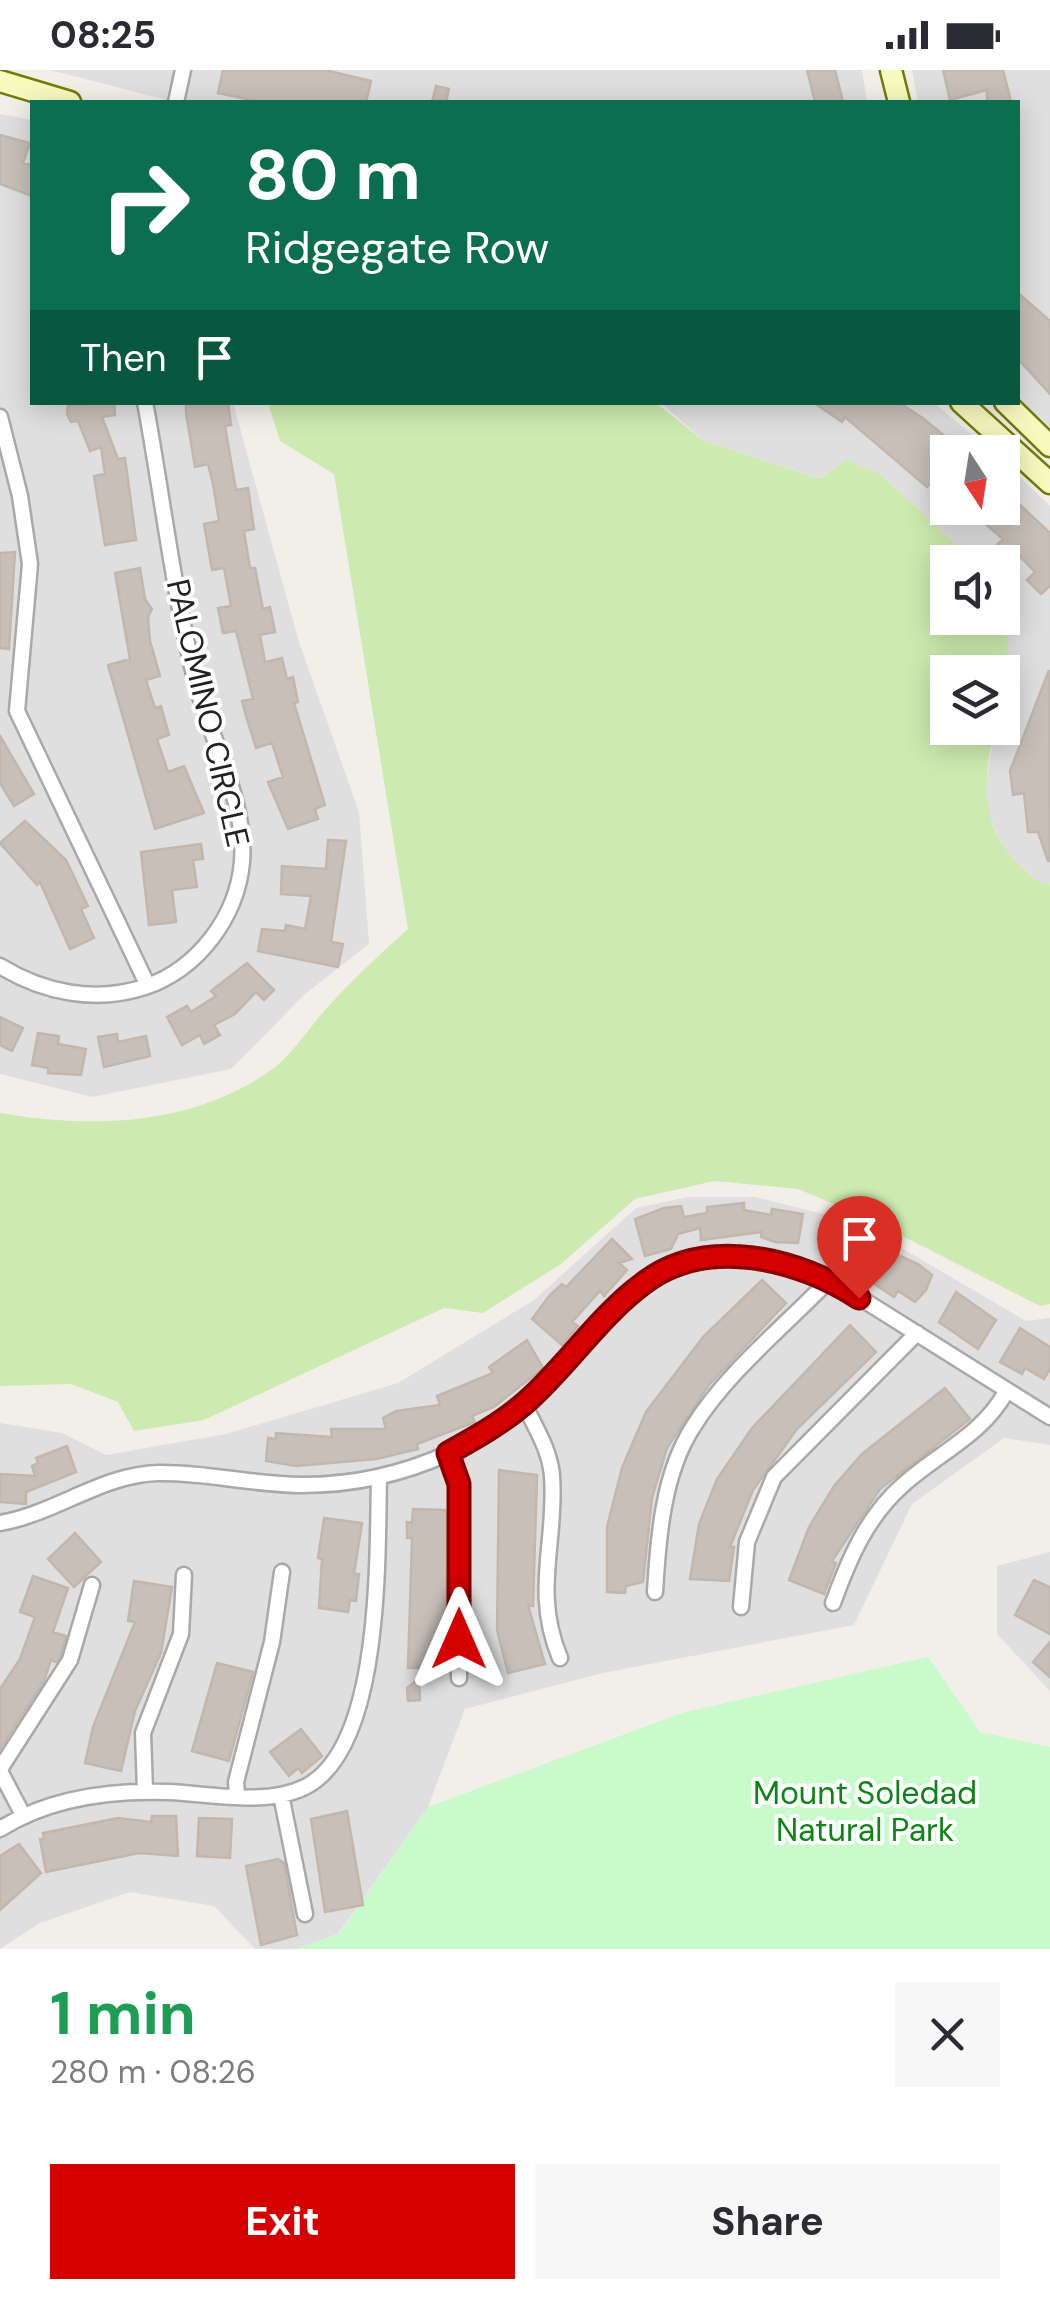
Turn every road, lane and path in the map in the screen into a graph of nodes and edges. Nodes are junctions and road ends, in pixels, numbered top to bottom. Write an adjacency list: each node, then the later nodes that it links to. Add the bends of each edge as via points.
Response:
1 (184, 70): 5 (street)
2 (891, 70): 6 (main road)
3 (0, 81): 4 (main road)
4 (63, 100)
5 (176, 100)
6 (898, 100)
7 (146, 405): 14 (street, PALOMINO CIRCLE, via 194,679 242,843 239,880 218,930 180,969)
8 (964, 405): 12 (main road)
9 (1009, 405): 11 (main road)
10 (0, 418): 14 (street, via 30,564 17,711)
11 (1050, 446)
12 (1050, 483)
13 (0, 966): 14 (street, via 73,994)
14 (148, 986)
15 (830, 1280): 16 (street); 18 (street, via 750,1257 669,1269 644,1283); 26 (street, via 690,1430 657,1543)
16 (917, 1333): 17 (street); 28 (street, via 774,1477 747,1542)
17 (1006, 1392): 19 (street); 27 (street, via 970,1438 932,1461 880,1508 850,1556)
18 (524, 1404): 20 (street); 29 (street, via 552,1476 543,1596)
19 (1050, 1417)
20 (448, 1453): 21 (street); 30 (street, via 459,1484)
21 (379, 1478): 22 (street, via 302,1485 156,1473 116,1481 34,1518); 34 (street, via 375,1597 359,1705 339,1755 308,1786)
22 (0, 1523)
23 (282, 1572): 33 (street)
24 (184, 1575): 32 (street, via 181,1634 143,1733)
25 (92, 1585): 31 (street, via 70,1660)
26 (655, 1592)
27 (833, 1604)
28 (741, 1607)
29 (560, 1658)
30 (459, 1678)
31 (0, 1770): 35 (street)
32 (144, 1791): 33 (street); 35 (street)
33 (236, 1795): 34 (street)
34 (281, 1795): 37 (street)
35 (23, 1815): 36 (street)
36 (0, 1829)
37 (305, 1914)

